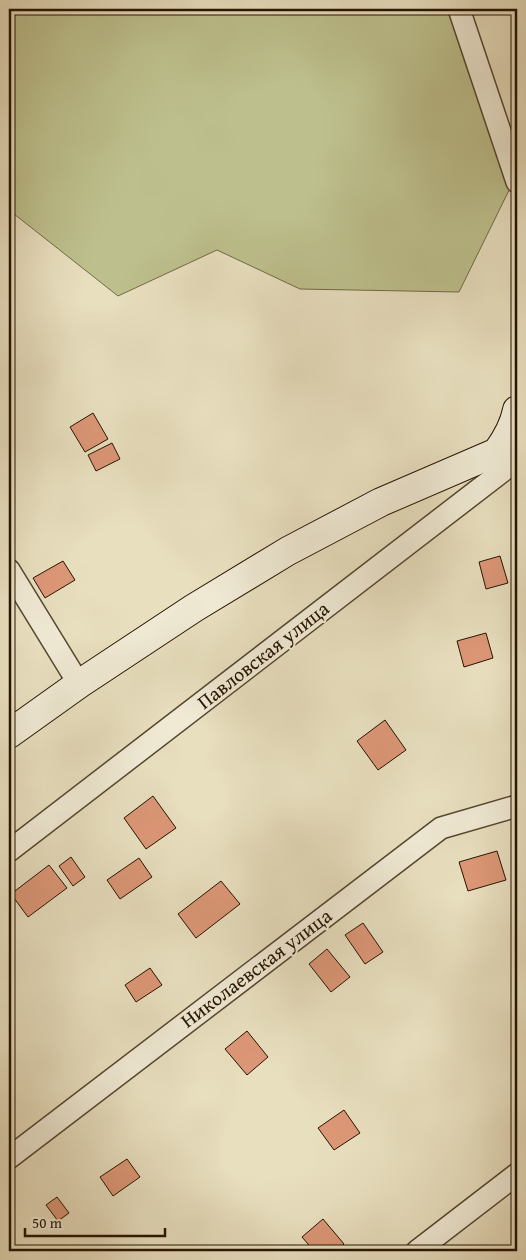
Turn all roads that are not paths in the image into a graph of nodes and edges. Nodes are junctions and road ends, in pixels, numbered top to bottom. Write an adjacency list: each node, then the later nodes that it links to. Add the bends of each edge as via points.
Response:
1 (459, 9): 2 (street)
2 (517, 182)
3 (517, 410): 4 (street, via 508,437)
4 (511, 452): 6 (street, via 382,502 288,551); 9 (street, Павловская улица)
5 (9, 570): 6 (street)
6 (79, 684): 7 (street)
7 (9, 734)
8 (517, 806): 10 (street, Николаевская улица, via 441,828)
9 (9, 851)
10 (9, 1158)
11 (517, 1174): 12 (street)
12 (417, 1251)

